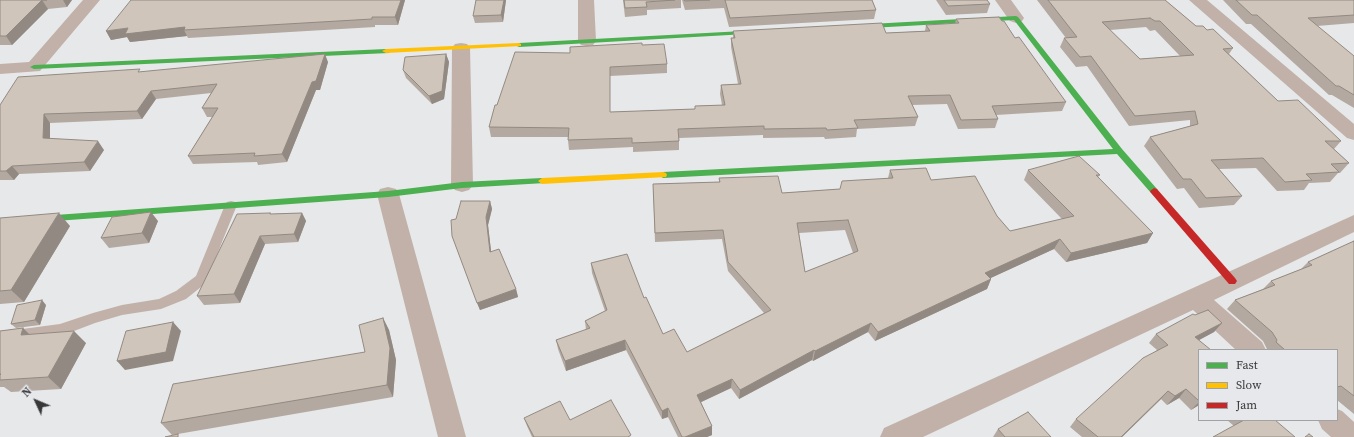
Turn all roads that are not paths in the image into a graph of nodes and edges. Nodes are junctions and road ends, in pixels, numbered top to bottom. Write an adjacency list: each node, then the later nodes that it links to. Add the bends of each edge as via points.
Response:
1 (92, 0): 10 (street)
2 (586, 0): 8 (street)
3 (1003, 0): 5 (street)
4 (1197, 0): 12 (street)
5 (1016, 18): 6 (street); 13 (street)
6 (841, 27)
7 (769, 31): 8 (street)
8 (587, 41): 9 (street)
9 (461, 48): 10 (street); 14 (street)
10 (34, 67): 11 (street)
11 (0, 69)
12 (1354, 134)
13 (1119, 151): 14 (street); 19 (street)
14 (462, 185): 15 (street)
15 (388, 194): 16 (street); 24 (street)
16 (231, 205): 17 (street); 21 (lane, via 201,279 181,295 162,304 122,310 62,330)
17 (0, 222)
18 (1354, 223): 19 (street)
19 (1232, 281): 20 (street)
20 (1196, 298): 22 (street); 25 (street)
21 (0, 338)
22 (1253, 349)
23 (1333, 421): 26 (street)
24 (452, 437)
25 (894, 437)
26 (1350, 437)

